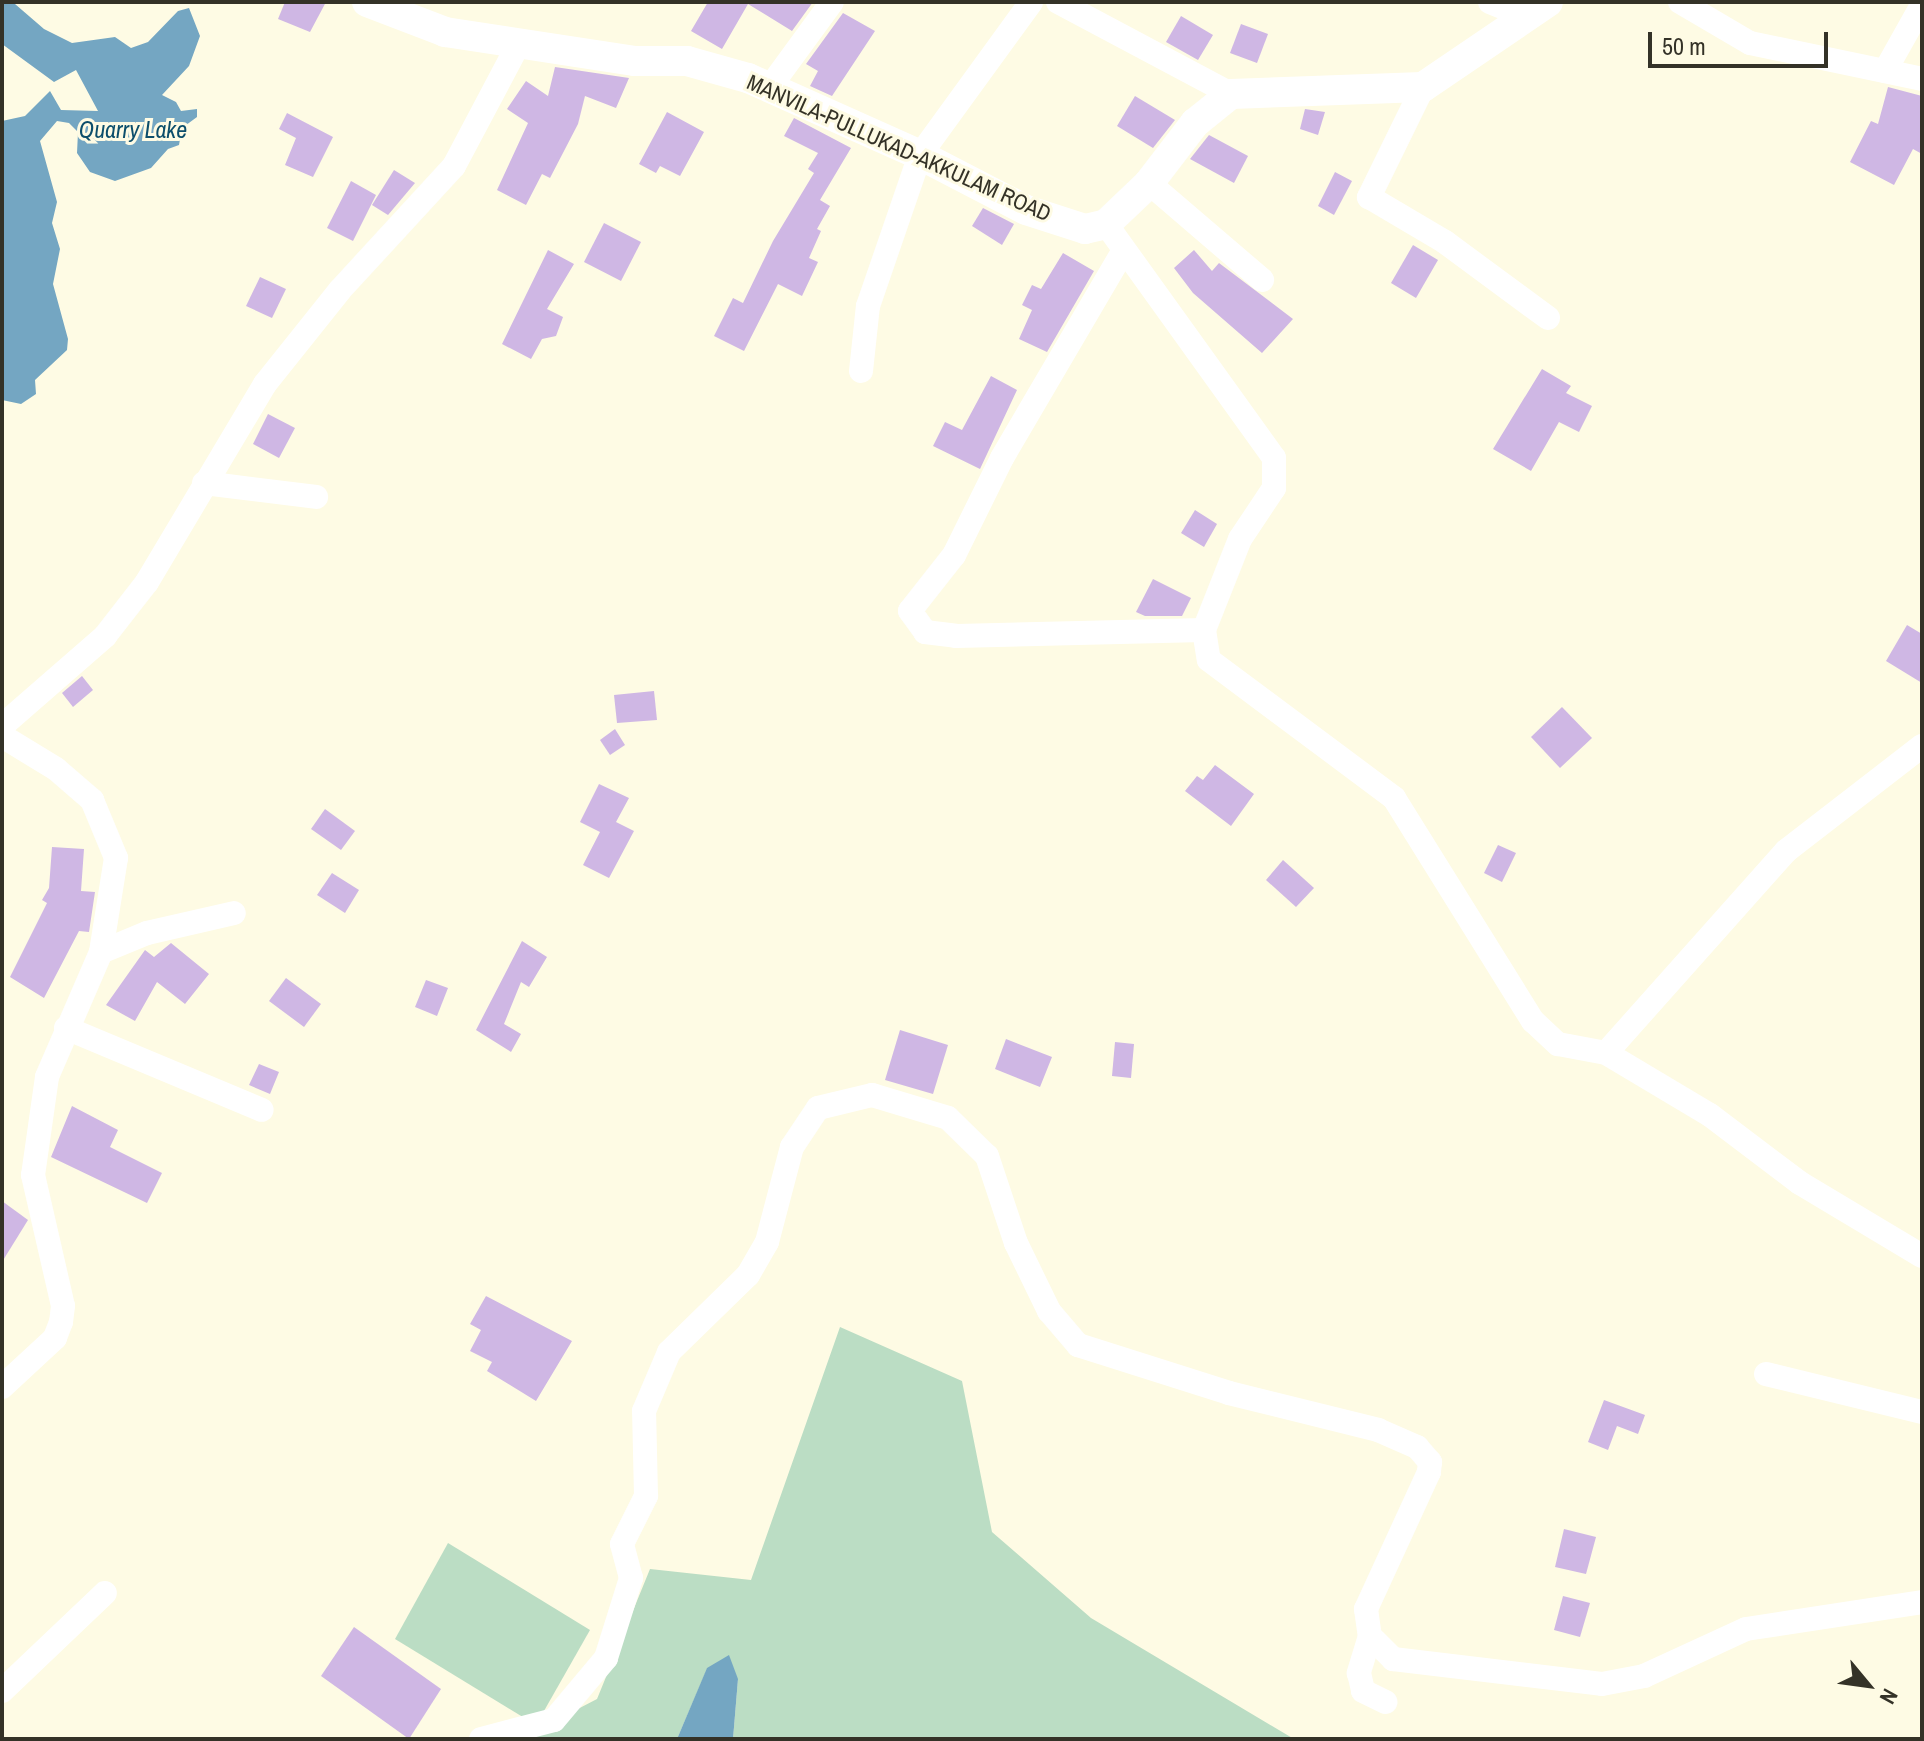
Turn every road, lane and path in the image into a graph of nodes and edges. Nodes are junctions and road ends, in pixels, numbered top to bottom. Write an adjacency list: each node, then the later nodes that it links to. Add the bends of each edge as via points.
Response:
1 (367, 2): 9 (street, MANVILA-PULLUKAD-AKKULAM ROAD, via 445,32)
2 (832, 2): 12 (street)
3 (1031, 2): 15 (street)
4 (1058, 2): 14 (street)
5 (1490, 2): 8 (street)
6 (1680, 2): 10 (street, via 1750,43)
7 (1922, 5): 10 (street)
8 (1537, 9): 13 (street)
9 (519, 43): 12 (street, MANVILA-PULLUKAD-AKKULAM ROAD, via 634,61 687,61); 22 (street, via 454,166 340,290 265,384)
10 (1885, 71): 11 (street)
11 (1922, 79)
12 (770, 87): 15 (street, MANVILA-PULLUKAD-AKKULAM ROAD)
13 (1423, 87): 14 (street); 20 (street, via 1369,197 1445,242)
14 (1231, 94): 16 (street, via 1195,123)
15 (920, 155): 17 (street, MANVILA-PULLUKAD-AKKULAM ROAD, via 1026,210 1085,229); 21 (street, via 868,306)
16 (1149, 183): 17 (street); 19 (street)
17 (1106, 224): 18 (street)
18 (1124, 250): 24 (street, via 1274,458 1274,488 1240,539); 24 (street, via 1002,458 954,555 910,611 925,632 956,636)
19 (1262, 280)
20 (1548, 318)
21 (861, 371)
22 (204, 483): 23 (street); 25 (street, via 147,582 105,636)
23 (316, 497)
24 (1204, 630): 31 (street, via 1209,660 1394,798 1533,1021 1558,1044)
25 (2, 726)
26 (2, 736): 29 (street, via 56,769 92,800 116,858)
27 (1922, 746): 31 (street, via 1786,851)
28 (234, 913): 29 (street, via 147,933)
29 (101, 952): 30 (street)
30 (66, 1028): 32 (street); 35 (street, via 47,1077 33,1175 63,1306 61,1322 55,1338)
31 (1606, 1053): 33 (street, via 1710,1115 1800,1183)
32 (262, 1110)
33 (1922, 1256)
34 (1766, 1374): 36 (street)
35 (2, 1387)
36 (1922, 1412)
37 (105, 1593): 40 (street)
38 (1922, 1602): 39 (street, via 1746,1629 1644,1676 1602,1684 1393,1659)
39 (1370, 1636): 41 (street, via 1359,1673 1363,1691); 42 (street, via 1366,1609 1429,1472 1430,1462 1417,1447 1378,1430 1229,1393 1078,1345 1049,1311 1016,1243 987,1156 948,1118 872,1095 818,1108 792,1147 767,1242 748,1275 669,1352 644,1411 646,1496 622,1544 631,1578 606,1658 554,1720)
40 (2, 1691)
41 (1386, 1702)
42 (481, 1739)

